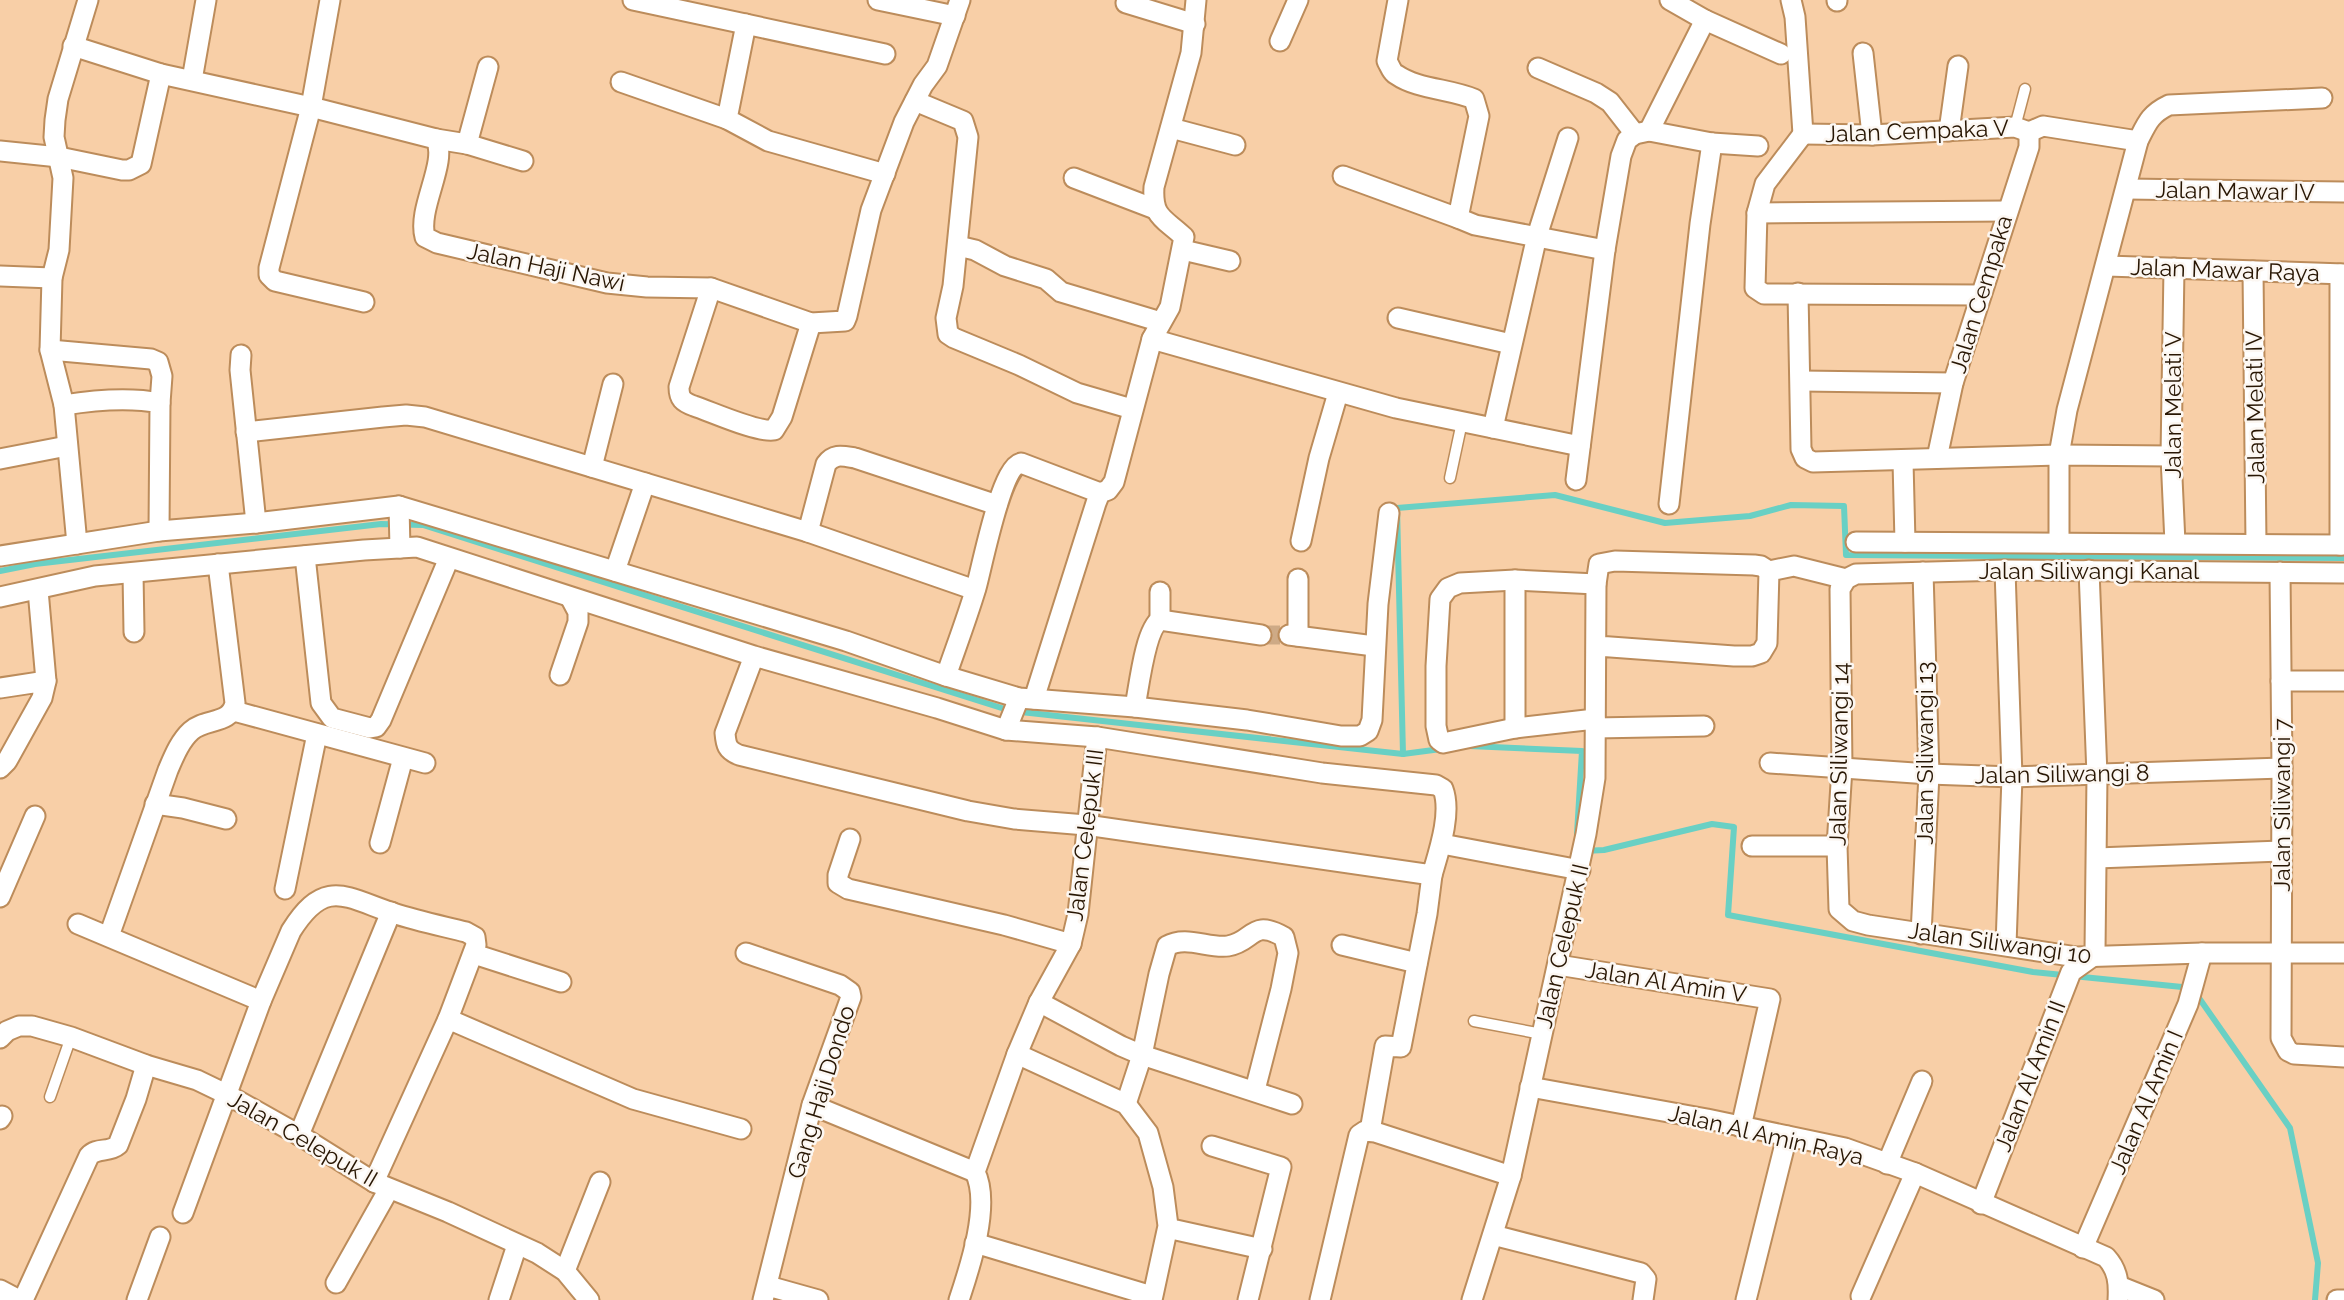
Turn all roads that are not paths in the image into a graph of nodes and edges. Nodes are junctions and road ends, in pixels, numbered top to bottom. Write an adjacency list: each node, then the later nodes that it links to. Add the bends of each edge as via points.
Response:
1 (88, 0): 17 (street)
2 (206, 0): 25 (street)
3 (330, 0): 30 (street)
4 (633, 0): 14 (street)
5 (878, 0): 12 (street)
6 (1196, 0): 15 (street)
7 (1298, 0): 16 (street)
8 (1398, 0): 56 (street, via 1387,61 1395,75 1474,99 1479,116)
9 (1670, 0): 13 (street)
10 (1791, 0): 36 (street)
11 (1126, 3): 15 (street)
12 (958, 8): 29 (street, Jalan Haji Nawi, via 937,66)
13 (1705, 20): 20 (street); 35 (street)
14 (746, 24): 19 (street); 31 (street)
15 (1195, 24): 32 (street)
16 (1280, 41)
17 (73, 46): 24 (street); 46 (street, via 55,120)
18 (1863, 52): 37 (street)
19 (885, 54)
20 (1780, 54)
21 (1958, 66): 34 (street)
22 (488, 67): 41 (street)
23 (1538, 68): 35 (street, via 1596,93)
24 (161, 74): 25 (street); 46 (street, via 141,164 115,170)
25 (192, 80): 30 (street)
26 (621, 82): 31 (street)
27 (2025, 89): 33 (lane)
28 (2322, 98): 40 (street, via 2169,105 2154,112)
29 (915, 101): 48 (street, Jalan Haji Nawi); 58 (street, via 963,121 967,128)
30 (311, 107): 39 (street); 71 (street, via 270,275 275,281)
31 (727, 119): 48 (street, via 768,141)
32 (1171, 128): 43 (street); 53 (street, via 1154,187)
33 (2022, 130): 34 (street, Jalan Cempaka V); 40 (street, Jalan Cempaka V, via 2043,126); 54 (street, Jalan Cempaka, via 2029,147)
34 (1948, 131): 37 (street, Jalan Cempaka V)
35 (1642, 132): 42 (street); 60 (street, via 1627,140 1621,156)
36 (1803, 134): 37 (street, Jalan Cempaka V); 55 (street, via 1765,184)
37 (1872, 135)
38 (1568, 138): 57 (street)
39 (436, 139): 41 (street); 68 (street, Jalan Haji Nawi, via 440,146 422,226 425,237 607,283)
40 (2138, 141): 51 (street)
41 (467, 144): 47 (street)
42 (1712, 144): 44 (street); 100 (street)
43 (1235, 145)
44 (1758, 146)
45 (0, 151): 46 (street)
46 (60, 158): 67 (street, via 62,211)
47 (523, 161)
48 (885, 174): 73 (street, Jalan Haji Nawi, via 871,210 845,321)
49 (1343, 176): 56 (street)
50 (1074, 178): 53 (street)
51 (2127, 189): 52 (street, Jalan Mawar IV); 62 (street)
52 (2344, 192)
53 (1154, 209): 59 (street, via 1184,237)
54 (2007, 211): 55 (street); 70 (street, Jalan Cempaka)
55 (1757, 212): 69 (street, via 1755,288 1764,294)
56 (1458, 218): 57 (street)
57 (1537, 236): 60 (street); 75 (street)
58 (958, 246): 74 (street, via 1046,279 1061,292); 84 (street, via 946,318 948,334 1077,393)
59 (1182, 250): 61 (street); 74 (street, via 1170,307)
60 (1605, 250): 89 (street)
61 (1230, 261)
62 (2107, 266): 63 (street, Jalan Mawar Raya); 90 (street)
63 (2174, 268): 64 (street, Jalan Mawar Raya); 91 (street, Jalan Melati V)
64 (2253, 271): 65 (street, Jalan Mawar Raya); 114 (street, Jalan Melati IV)
65 (2342, 274): 115 (street)
66 (0, 276): 67 (street)
67 (52, 278): 76 (street)
68 (711, 288): 73 (street, Jalan Haji Nawi); 73 (street, via 679,397 755,428 774,430 782,417)
69 (1798, 293): 70 (street); 78 (street)
70 (1981, 295): 79 (street, Jalan Cempaka)
71 (364, 302)
72 (1398, 318): 75 (street)
73 (811, 323)
74 (1157, 330): 81 (street); 84 (street)
75 (1511, 344): 86 (street)
76 (50, 350): 82 (street, via 158,362 162,369); 83 (street)
77 (241, 355): 87 (street)
78 (1801, 381): 79 (street); 94 (street, via 1801,449 1805,458 1813,462)
79 (1953, 383): 92 (street, Jalan Cempaka)
80 (613, 384): 95 (street)
81 (1338, 393): 85 (street); 107 (street)
82 (160, 403): 83 (street, via 95,400); 105 (street)
83 (64, 405): 88 (street)
84 (1132, 409): 99 (street, via 1114,482)
85 (1461, 422): 86 (street); 96 (lane)
86 (1493, 428): 89 (street)
87 (246, 432): 95 (street, via 406,415); 104 (street)
88 (67, 446): 93 (street); 113 (street)
89 (1580, 446): 97 (street)
90 (2059, 455): 91 (street); 92 (street); 111 (street)
91 (2172, 456): 112 (street, Jalan Melati V)
92 (1937, 458): 94 (street)
93 (0, 459)
94 (1903, 461): 109 (street)
95 (592, 467): 98 (street)
96 (1450, 478)
97 (1576, 480)
98 (645, 483): 106 (street); 122 (street)
99 (1100, 493): 101 (street, via 1021,463); 149 (street)
100 (1669, 504)
101 (997, 505): 106 (street, via 838,455 826,464); 133 (street)
102 (399, 509): 104 (street); 110 (street); 122 (street)
103 (1389, 513): 140 (street)
104 (256, 523): 105 (street)
105 (159, 531): 113 (street)
106 (807, 532): 133 (street)
107 (1301, 541)
108 (1856, 542): 109 (street)
109 (1905, 542): 111 (street)
110 (400, 543): 117 (street); 118 (street)
111 (2059, 543): 112 (street)
112 (2175, 543): 114 (street)
113 (77, 544): 116 (street)
114 (2256, 544): 115 (street)
115 (2342, 545)
116 (0, 555)
117 (304, 556): 118 (street, via 321,703 332,718 370,728 381,720); 119 (street)
118 (449, 558): 136 (street)
119 (218, 564): 127 (street); 151 (street)
120 (2005, 569): 121 (street, Jalan Siliwangi Kanal); 124 (street, Jalan Siliwangi Kanal); 166 (street)
121 (2090, 570): 125 (street, Jalan Siliwangi Kanal); 165 (street)
122 (615, 571): 144 (street, via 846,640)
123 (1769, 572): 130 (street, via 1754,565 1615,561 1599,564); 131 (street, via 1794,566); 141 (street, via 1766,643 1761,653 1734,656)
124 (1923, 572): 131 (street, Jalan Siliwangi Kanal, via 1856,574); 164 (street, Jalan Siliwangi 13)
125 (2280, 572): 126 (street, Jalan Siliwangi Kanal); 146 (street, Jalan Siliwangi 7)
126 (2344, 572)
127 (133, 573): 132 (street, via 95,576); 138 (street)
128 (1298, 579): 140 (street, via 1293,636)
129 (1515, 580): 130 (street); 155 (street); 155 (street, via 1460,583 1448,588 1440,599 1436,666 1439,740 1452,743)
130 (1596, 583): 141 (street, Jalan Celepuk II)
131 (1843, 584): 162 (street, Jalan Siliwangi 14)
132 (38, 590): 135 (street); 145 (street)
133 (975, 590): 144 (street)
134 (1160, 592): 137 (street)
135 (0, 597)
136 (570, 597): 142 (street); 143 (street, via 578,622)
137 (1160, 620): 139 (street); 150 (street, via 1150,636)
138 (134, 632)
139 (1261, 635)
140 (1374, 646): 150 (street, via 1372,720 1360,736)
141 (1597, 646): 152 (street, Jalan Celepuk II)
142 (754, 656): 154 (street); 170 (street, via 725,733 731,751 968,811)
143 (560, 675)
144 (946, 676): 149 (street)
145 (46, 681): 148 (street); 161 (street, via 41,698)
146 (2281, 681): 147 (street); 163 (street, Jalan Siliwangi 7)
147 (2344, 681)
148 (0, 688)
149 (1024, 700): 150 (street); 154 (street)
150 (1135, 707)
151 (234, 711): 156 (street); 167 (street, via 190,732 167,769)
152 (1595, 723): 153 (street); 155 (street); 178 (street, Jalan Celepuk II, via 1595,778)
153 (1704, 726)
154 (1007, 728): 157 (street)
155 (1515, 729)
156 (317, 734): 158 (street); 180 (street)
157 (1097, 737): 170 (street, Jalan Celepuk III); 173 (street, via 1322,773 1436,785 1446,797)
158 (403, 758): 159 (street); 172 (street)
159 (425, 763)
160 (1770, 763): 162 (street, Jalan Siliwangi 8)
161 (0, 768)
162 (1842, 768): 164 (street, Jalan Siliwangi 8); 175 (street, Jalan Siliwangi 14)
163 (2283, 768): 165 (street, Jalan Siliwangi 8); 176 (street, Jalan Siliwangi 7)
164 (1929, 774): 166 (street, Jalan Siliwangi 8); 185 (street, Jalan Siliwangi 13)
165 (2097, 775): 166 (street, Jalan Siliwangi 8); 177 (street)
166 (2012, 777): 189 (street)
167 (155, 804): 169 (street); 186 (street)
168 (35, 816): 181 (street)
169 (226, 819)
170 (1086, 825): 179 (street); 187 (street, Jalan Celepuk III)
171 (850, 839): 187 (street, via 838,875 838,883 848,889)
172 (380, 843)
173 (1442, 844): 178 (street); 179 (street)
174 (1752, 846): 175 (street)
175 (1837, 846): 183 (street, Jalan Siliwangi 14, via 1839,909)
176 (2281, 851): 177 (street); 190 (street, Jalan Siliwangi 7)
177 (2097, 858): 195 (street)
178 (1580, 867): 197 (street, Jalan Celepuk II)
179 (1432, 875): 196 (street)
180 (285, 889)
181 (0, 897)
182 (391, 912): 194 (street, via 466,932 475,937); 199 (street, via 362,900 337,895 323,898 291,931); 221 (street)
183 (1846, 916): 185 (street, Jalan Siliwangi 10, via 1868,925)
184 (78, 924): 186 (street)
185 (1921, 934): 189 (street, Jalan Siliwangi 10)
186 (109, 936): 199 (street)
187 (1071, 944): 200 (street, Jalan Celepuk III)
188 (1342, 945): 196 (street)
189 (2006, 945): 195 (street, Jalan Siliwangi 10)
190 (2283, 952): 192 (street, Jalan Siliwangi 10); 193 (street, Jalan Siliwangi 10); 208 (street, Jalan Siliwangi 7, via 2281,1038 2288,1051)
191 (746, 953): 217 (street, Gang Haji Dondo, via 840,985 851,994)
192 (2202, 953): 195 (street, Jalan Siliwangi 10); 237 (street, Jalan Al Amin I, via 2188,1004)
193 (2344, 953)
194 (474, 954): 198 (street); 201 (street)
195 (2092, 957): 230 (street, Jalan Al Amin II, via 2071,972 2061,994)
196 (1417, 963): 220 (street, via 1401,1047 1385,1046)
197 (1558, 965): 203 (street, Jalan Celepuk II); 218 (street, Jalan Al Amin V, via 1770,999)
198 (561, 982)
199 (261, 1001): 213 (street)
200 (1039, 1002): 206 (street, Jalan Celepuk III); 207 (street)
201 (448, 1019): 219 (street, via 633,1099); 229 (street)
202 (1474, 1021): 203 (lane)
203 (1542, 1034): 211 (street, Jalan Celepuk II)
204 (71, 1037): 205 (street, Jalan Celepuk II, via 19,1026); 209 (street, Jalan Celepuk II); 214 (lane)
205 (0, 1038)
206 (1017, 1054): 215 (street); 225 (street, Jalan Celepuk III)
207 (1142, 1055): 212 (street); 212 (street, via 1167,946 1192,942 1227,946 1250,933 1271,929 1284,937 1288,953); 215 (street)
208 (2344, 1057)
209 (146, 1065): 213 (street, Jalan Celepuk II); 247 (street, via 118,1145 89,1156)
210 (1922, 1081): 224 (street)
211 (1530, 1087): 218 (street, Jalan Al Amin Raya); 227 (street, Jalan Celepuk II)
212 (1255, 1090): 216 (street)
213 (226, 1094): 221 (street, Jalan Celepuk II); 231 (street)
214 (50, 1097)
215 (1126, 1104): 245 (street, via 1148,1133 1163,1187 1168,1226)
216 (1292, 1104)
217 (812, 1105): 225 (street); 242 (street, Gang Haji Dondo)
218 (1741, 1127): 222 (street, Jalan Al Amin Raya)
219 (741, 1129)
220 (1370, 1131): 227 (street); 246 (street, via 1359,1135)
221 (299, 1135): 229 (street, Jalan Celepuk II)
222 (1787, 1136): 224 (street, Jalan Al Amin Raya, via 1845,1148); 256 (street)
223 (1212, 1146): 238 (street, via 1281,1167)
224 (1887, 1164): 226 (street, Jalan Al Amin Raya)
225 (975, 1172): 235 (street, via 981,1203)
226 (1915, 1173): 230 (street, Jalan Al Amin Raya); 244 (street)
227 (1511, 1176): 233 (street, Jalan Celepuk II)
228 (600, 1182): 239 (street)
229 (381, 1185): 236 (street, Jalan Celepuk II); 240 (street)
230 (1981, 1204): 237 (street, Jalan Al Amin Raya)
231 (183, 1213)
232 (1176, 1230): 238 (street)
233 (1493, 1235): 254 (street, Jalan Celepuk II); 255 (street, via 1641,1273 1646,1279)
234 (160, 1237): 248 (street)
235 (975, 1243): 245 (street); 252 (street)
236 (517, 1245): 239 (street, Jalan Celepuk II); 249 (street)
237 (2083, 1248): 243 (street, Jalan Al Amin Raya, via 2106,1257 2114,1266)
238 (1262, 1249): 253 (street)
239 (565, 1271): 250 (street, Jalan Celepuk II)
240 (336, 1283)
241 (0, 1290): 247 (street)
242 (766, 1293): 251 (street)
243 (2118, 1293): 257 (street)
244 (1861, 1296)
245 (1152, 1298)
246 (1314, 1299)
247 (21, 1300)
248 (137, 1300)
249 (499, 1300)
250 (589, 1300)
251 (818, 1300)
252 (958, 1300)
253 (1248, 1300)
254 (1472, 1300)
255 (1643, 1300)
256 (1746, 1300)
257 (2154, 1300)
258 (2337, 1300): 259 (street)
259 (2344, 1300)

